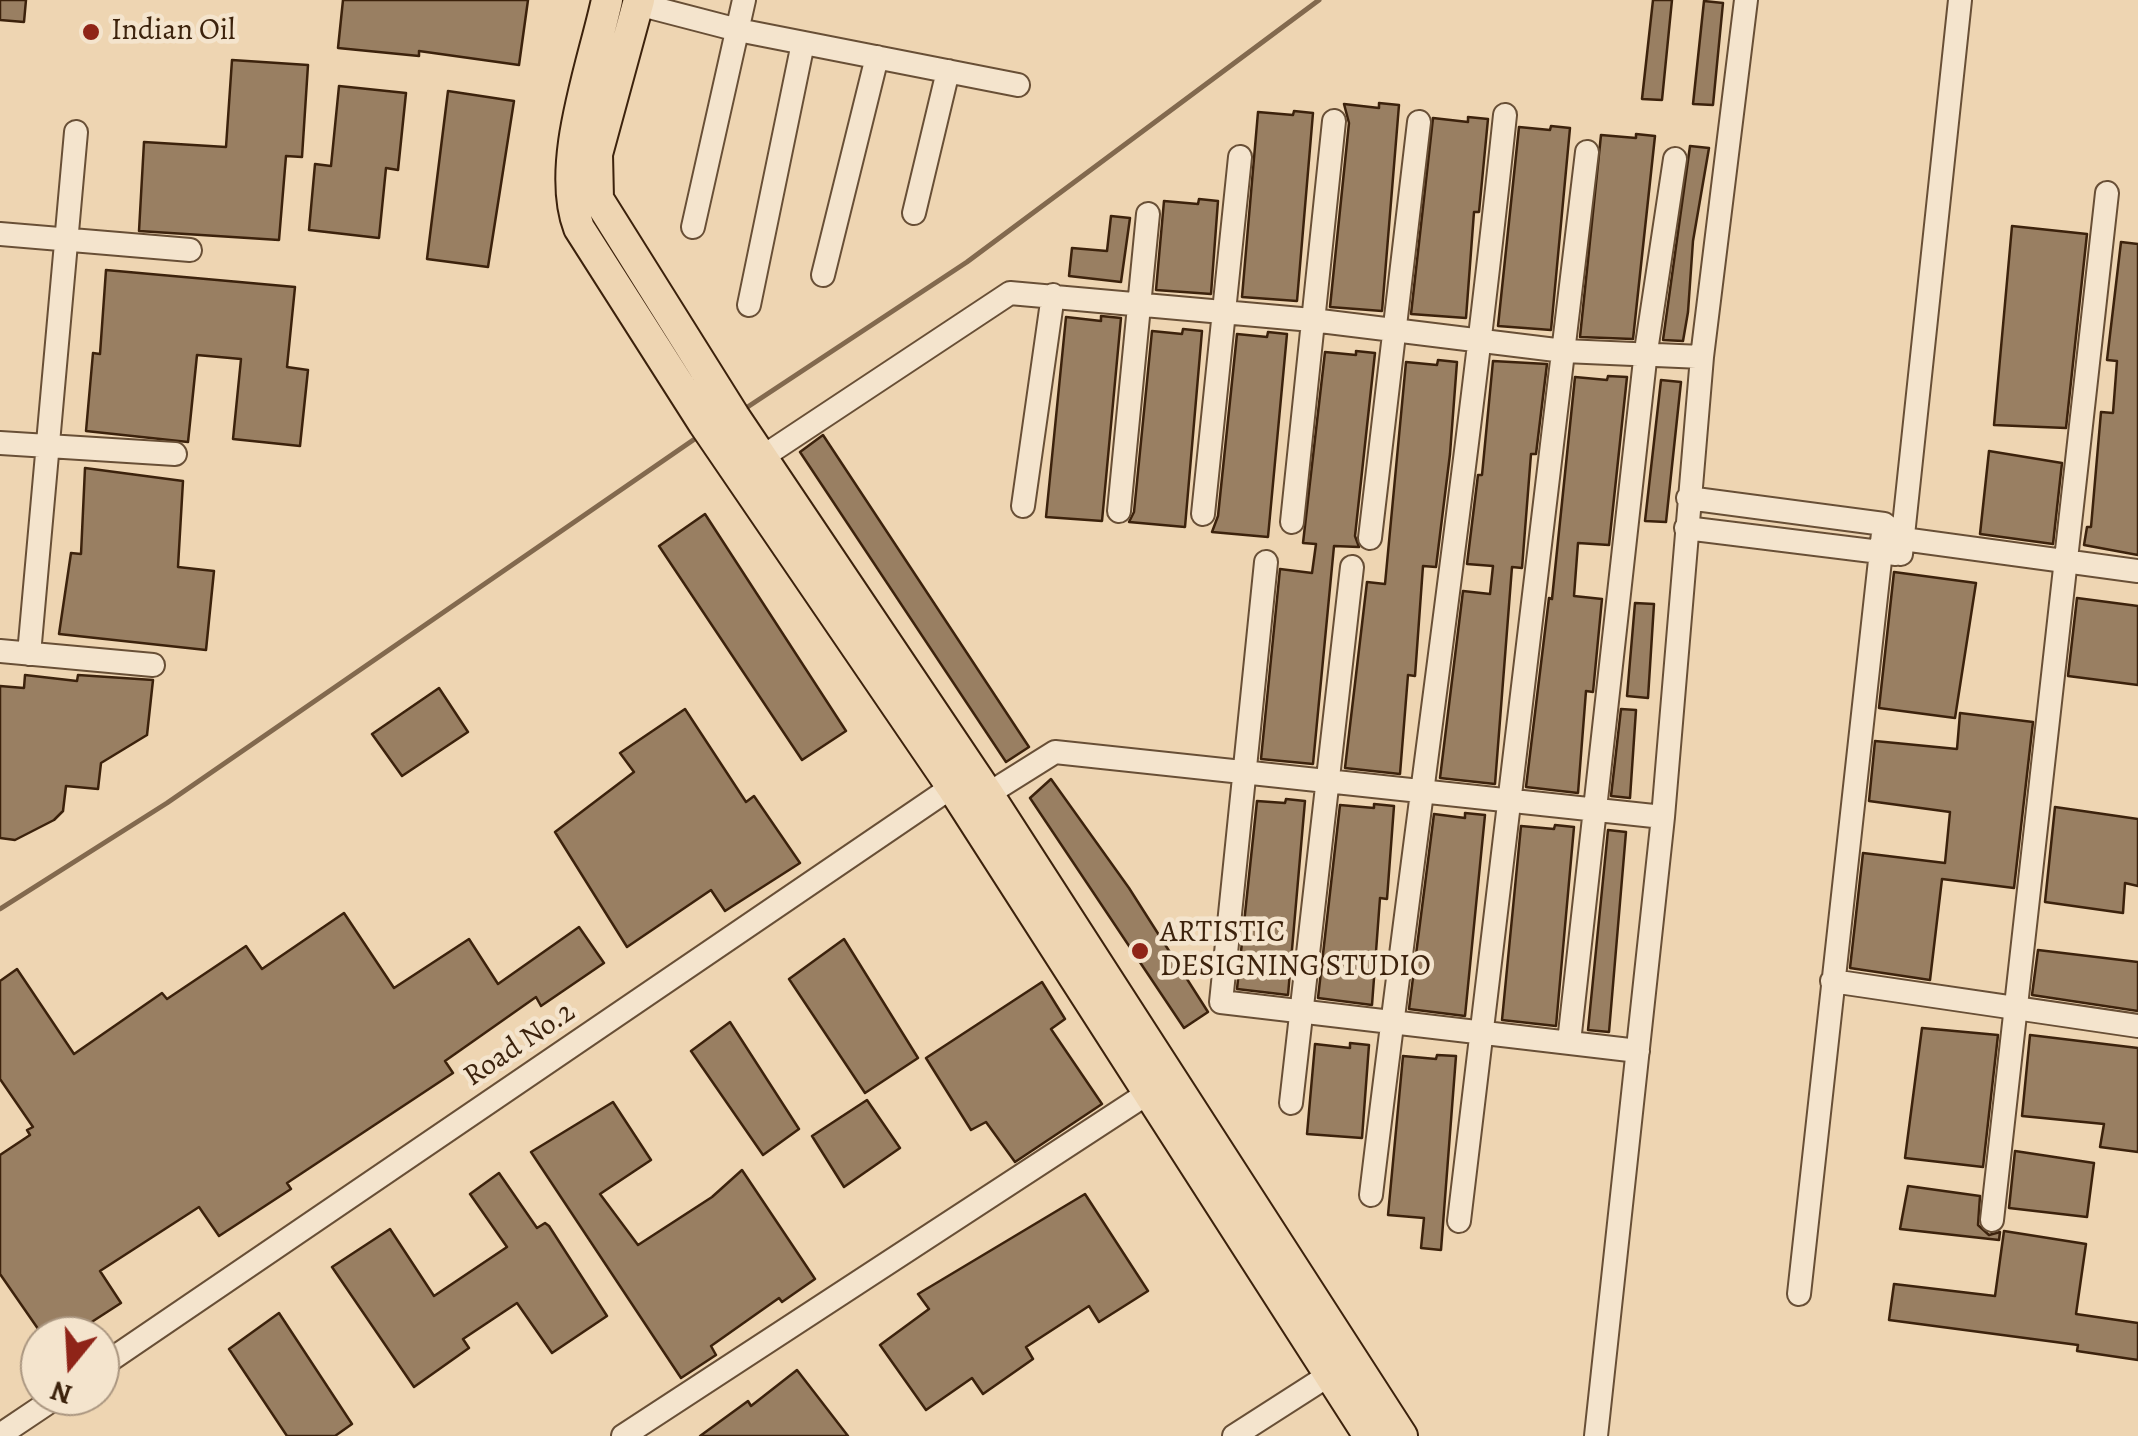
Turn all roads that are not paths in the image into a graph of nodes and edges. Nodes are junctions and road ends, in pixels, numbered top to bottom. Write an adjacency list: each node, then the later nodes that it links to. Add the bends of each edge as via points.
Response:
1 (608, 0): 36 (main road, via 571,165 571,206 591,248)
2 (744, 0): 6 (street)
3 (1746, 0): 35 (street)
4 (1960, 0): 48 (street)
5 (639, 2): 6 (street); 36 (main road, via 597,154 598,199)
6 (738, 30): 7 (street); 21 (street)
7 (803, 43): 8 (street); 28 (street)
8 (877, 57): 9 (street); 25 (street)
9 (948, 71): 10 (street); 19 (street)
10 (1018, 85)
11 (1505, 115): 32 (street)
12 (1334, 121): 30 (street)
13 (1419, 122): 31 (street)
14 (76, 132): 23 (street)
15 (1587, 152): 33 (street)
16 (1240, 158): 29 (street)
17 (1675, 159): 34 (street)
18 (2107, 193): 51 (street)
19 (914, 213)
20 (1148, 214): 27 (street)
21 (693, 227)
22 (0, 234): 23 (street)
23 (66, 240): 24 (street); 38 (street)
24 (190, 250)
25 (823, 275)
26 (1053, 294): 27 (street); 40 (street, via 1010,293); 42 (street)
27 (1138, 303): 29 (street); 43 (street)
28 (749, 305)
29 (1224, 312): 30 (street); 44 (street)
30 (1312, 320): 31 (street); 45 (street)
31 (1395, 330): 32 (street); 47 (street)
32 (1481, 340): 33 (street); 60 (street)
33 (1564, 351): 34 (street); 61 (street)
34 (1646, 352): 35 (street); 62 (street)
35 (1702, 358): 41 (street)
36 (717, 416): 40 (main road); 59 (main road)
37 (0, 443): 38 (street)
38 (48, 448): 39 (street); 55 (street)
39 (175, 454)
40 (761, 458): 59 (main road)
41 (1688, 498): 46 (street); 48 (street, via 1884,524)
42 (1023, 506)
43 (1119, 512)
44 (1203, 514)
45 (1292, 522)
46 (1686, 528): 48 (street); 63 (street)
47 (1370, 538)
48 (1895, 548): 51 (street); 64 (street)
49 (1266, 562): 57 (street)
50 (1352, 567): 58 (street)
51 (2063, 569): 52 (street); 53 (street); 65 (street)
52 (2138, 572)
53 (2138, 583)
54 (0, 651): 55 (street)
55 (29, 654): 56 (street)
56 (153, 665)
57 (1242, 772): 58 (street, Road No.2); 59 (street, Road No.2, via 1055,752); 66 (street, via 1221,1002)
58 (1331, 782): 60 (street, Road No.2); 66 (street)
59 (971, 785): 72 (main road); 78 (street, Road No.2)
60 (1418, 791): 61 (street, Road No.2); 67 (street)
61 (1509, 800): 62 (street, Road No.2); 69 (street)
62 (1597, 810): 63 (street, Road No.2); 70 (street)
63 (1663, 816): 71 (street)
64 (1832, 980): 65 (street); 77 (street)
65 (2019, 1010): 68 (street); 76 (street)
66 (1304, 1012): 67 (street); 73 (street)
67 (1392, 1021): 69 (street); 74 (street)
68 (2138, 1026)
69 (1482, 1032): 70 (street); 75 (street)
70 (1569, 1042): 71 (street)
71 (1638, 1050): 86 (street)
72 (1162, 1090): 79 (main road); 82 (street)
73 (1291, 1103)
74 (1371, 1195)
75 (1459, 1220)
76 (1992, 1220)
77 (1799, 1294)
78 (120, 1354)
79 (1342, 1367): 83 (street); 84 (main road); 85 (main road)
80 (28, 1416): 81 (street)
81 (0, 1435)
82 (623, 1436)
83 (1234, 1436)
84 (1370, 1436)
85 (1402, 1436)
86 (1596, 1436)

